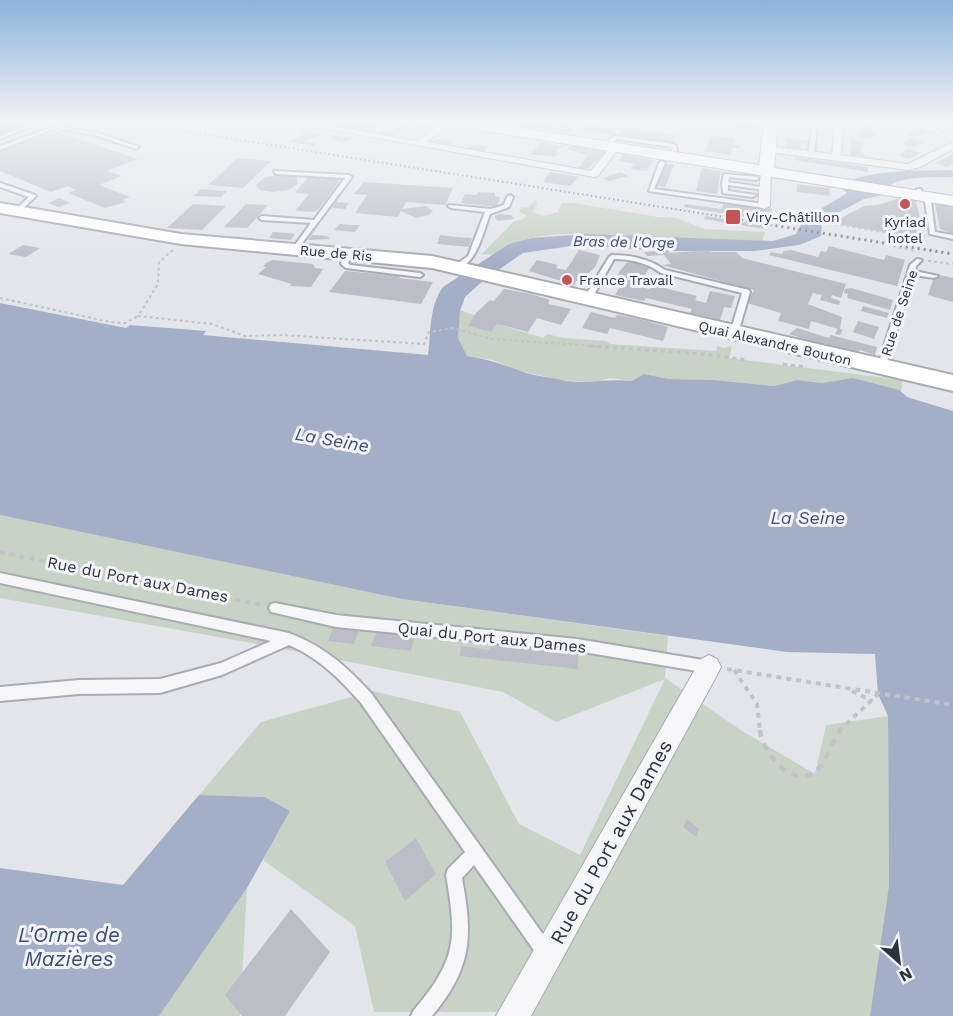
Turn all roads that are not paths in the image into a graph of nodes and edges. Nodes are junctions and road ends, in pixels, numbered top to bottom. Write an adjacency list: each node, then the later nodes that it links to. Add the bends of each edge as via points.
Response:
1 (573, 170): 2 (street, via 594,174)
2 (596, 170)
3 (659, 170): 17 (lane, via 651,190)
4 (746, 170): 8 (lane, via 726,175)
5 (765, 170): 10 (street)
6 (789, 170): 11 (main road)
7 (276, 172): 21 (lane, via 349,177)
8 (725, 183): 10 (lane); 12 (lane, via 725,192)
9 (0, 185): 18 (lane, via 33,195)
10 (765, 188): 17 (street)
11 (919, 193): 13 (main road); 15 (main road); 23 (lane, via 928,201)
12 (753, 195)
13 (953, 195)
14 (510, 197): 19 (lane, via 507,206)
15 (953, 201)
16 (451, 206): 19 (lane)
17 (764, 206)
18 (8, 210): 25 (main road, Rue de Ris, via 183,239)
19 (490, 211): 28 (lane, via 471,257)
20 (262, 218): 21 (lane)
21 (316, 222): 25 (lane)
22 (923, 222): 23 (lane)
23 (931, 224): 24 (lane, via 932,233)
24 (953, 237)
25 (295, 249): 27 (main road, Rue de Ris, via 349,254)
26 (919, 260): 29 (lane, Rue de Seine)
27 (401, 266): 28 (main road, Rue de Ris); 30 (lane)
28 (458, 268): 32 (main road, Rue de Ris)
29 (911, 272): 31 (lane); 35 (lane, Rue de Seine)
30 (420, 275)
31 (934, 276)
32 (588, 298): 33 (main road, Rue de Ris); 34 (lane, via 612,257 643,261 663,272 746,292)
33 (669, 318): 34 (main road, Quai Alexandre Bouton)
34 (734, 333): 35 (main road, Quai Alexandre Bouton)
35 (882, 368): 36 (main road, Quai Alexandre Bouton)
36 (953, 383)
37 (0, 578): 39 (lane)
38 (275, 608): 40 (lane, Quai du Port aux Dames, via 336,621 577,645)
39 (289, 639): 41 (lane, via 222,669 160,686); 42 (lane, via 317,650 366,698)
40 (721, 669): 43 (street, Rue du Port aux Dames)
41 (0, 694)
42 (474, 854): 43 (lane); 44 (lane, via 454,875 463,921 460,951 449,980)
43 (548, 955): 45 (street, Rue du Port aux Dames)
44 (420, 1016)
45 (513, 1016)

